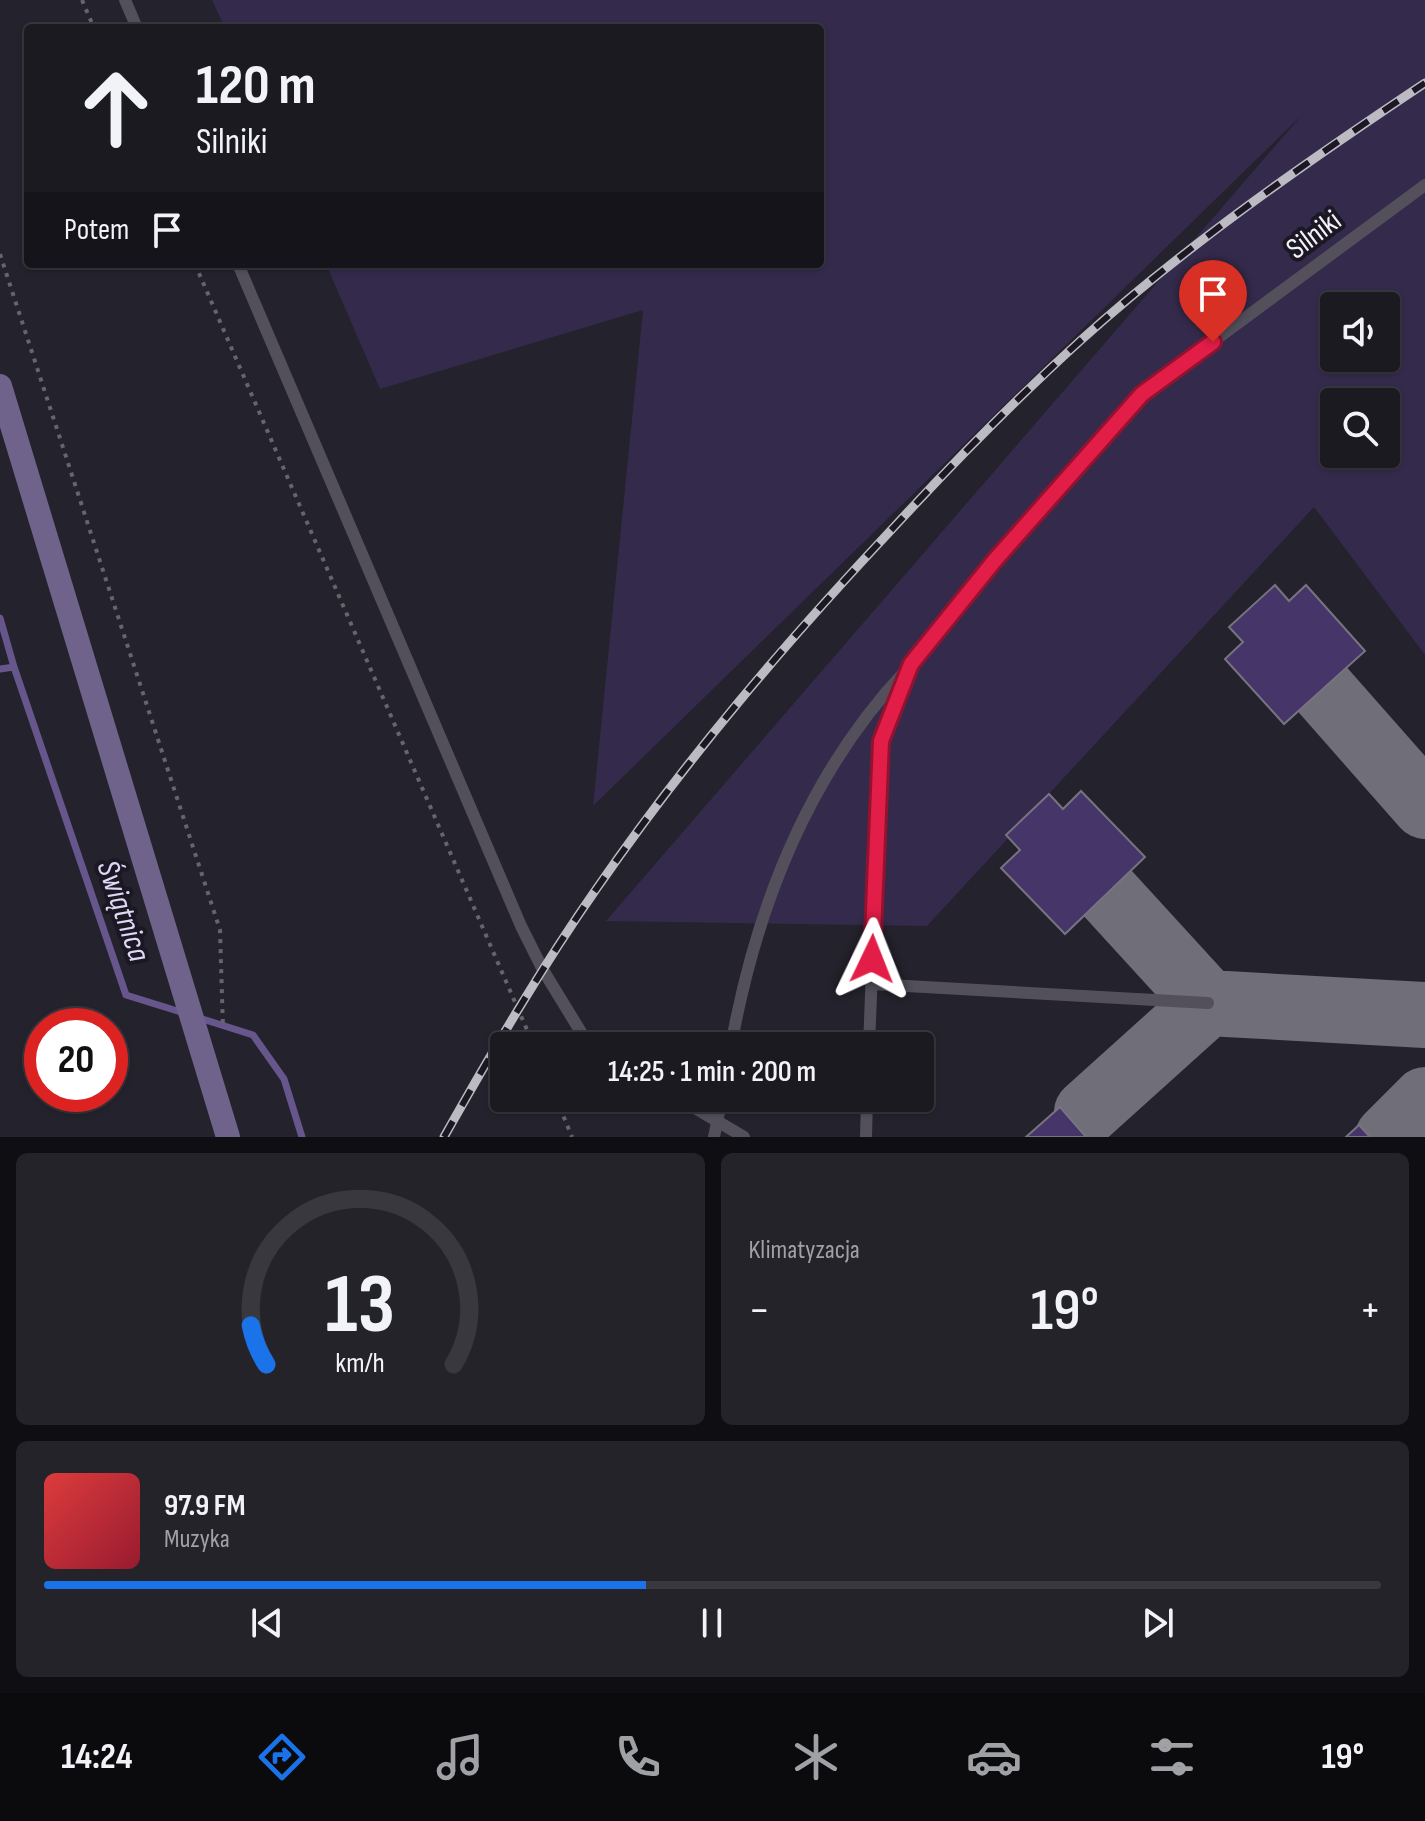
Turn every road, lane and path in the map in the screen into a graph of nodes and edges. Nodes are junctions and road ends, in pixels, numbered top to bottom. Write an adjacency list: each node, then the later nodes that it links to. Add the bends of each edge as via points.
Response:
1 (82, 0): 3 (path)
2 (125, 0): 4 (lane)
3 (92, 24)
4 (135, 24)
5 (1425, 185): 10 (lane, Silniki, via 1142,394)
6 (0, 254): 17 (path, via 220,930)
7 (197, 268): 13 (path)
8 (240, 268): 14 (lane, via 521,926)
9 (0, 386): 23 (street)
10 (911, 664): 11 (lane, via 881,741); 15 (lane, via 880,697 817,790 775,880)
11 (871, 984): 12 (lane); 16 (lane)
12 (1208, 1003)
13 (528, 1032)
14 (581, 1032)
15 (734, 1032)
16 (869, 1032)
17 (223, 1036)
18 (562, 1112): 24 (path)
19 (701, 1112): 22 (lane)
20 (719, 1112): 22 (lane)
21 (867, 1112): 27 (lane)
22 (717, 1122): 25 (lane); 26 (lane)
23 (228, 1137)
24 (572, 1137)
25 (714, 1137)
26 (744, 1137)
27 (866, 1137)

